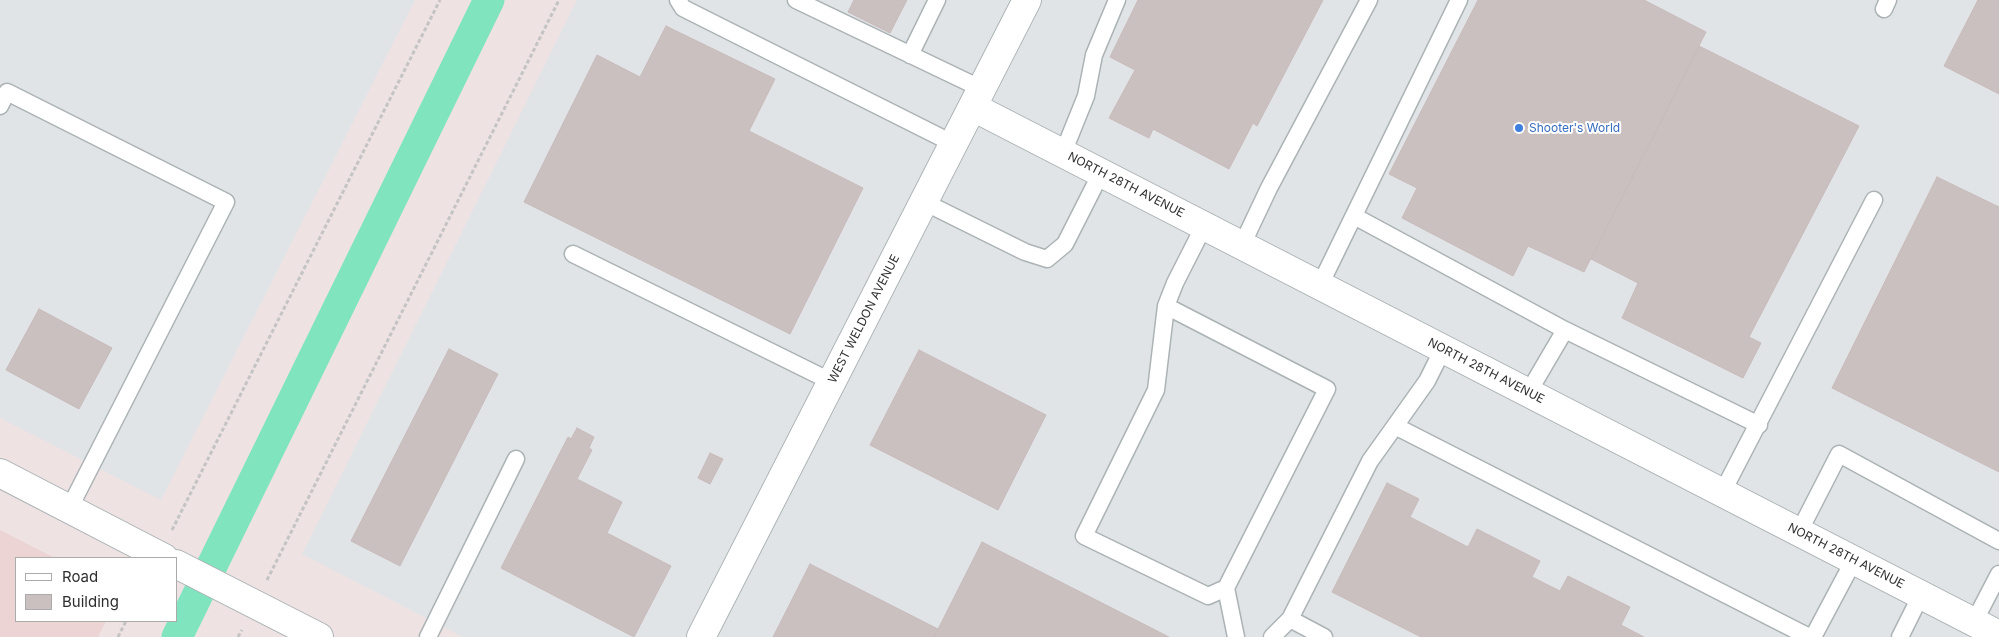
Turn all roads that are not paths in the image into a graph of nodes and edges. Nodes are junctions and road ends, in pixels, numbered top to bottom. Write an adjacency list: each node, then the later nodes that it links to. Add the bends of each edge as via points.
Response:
1 (678, 0): 11 (lane, via 683,8)
2 (796, 0): 8 (lane)
3 (937, 0): 8 (lane)
4 (1027, 0): 9 (street, WEST WELDON AVENUE)
5 (1117, 0): 12 (lane, via 1094,55 1086,96)
6 (1370, 0): 18 (lane, via 1269,188)
7 (1459, 0): 16 (lane)
8 (910, 54): 9 (lane)
9 (977, 98): 11 (street, WEST WELDON AVENUE); 12 (street, NORTH 28TH AVENUE)
10 (0, 106): 31 (lane, via 7,92 226,202)
11 (954, 144): 15 (street, WEST WELDON AVENUE)
12 (1063, 153): 13 (street, NORTH 28TH AVENUE)
13 (1101, 173): 15 (lane, via 1065,244 1047,259 1025,252); 17 (street, NORTH 28TH AVENUE)
14 (1874, 200): 26 (lane)
15 (924, 202): 24 (street, WEST WELDON AVENUE)
16 (1354, 216): 20 (lane); 22 (lane)
17 (1204, 226): 18 (street, NORTH 28TH AVENUE); 21 (lane)
18 (1242, 246): 20 (street, NORTH 28TH AVENUE)
19 (573, 254): 24 (lane)
20 (1320, 285): 23 (street, NORTH 28TH AVENUE)
21 (1166, 306): 38 (lane, via 1327,389); 38 (lane, via 1156,390 1084,536 1208,596)
22 (1565, 330): 25 (lane); 26 (lane)
23 (1443, 349): 25 (street, NORTH 28TH AVENUE); 27 (lane, via 1427,381)
24 (832, 382): 45 (street, WEST WELDON AVENUE)
25 (1528, 392): 30 (street, NORTH 28TH AVENUE)
26 (1758, 425): 30 (lane)
27 (1395, 426): 40 (lane, via 1370,461); 49 (lane)
28 (516, 459): 44 (lane)
29 (0, 473): 31 (street)
30 (1722, 493): 32 (street, NORTH 28TH AVENUE)
31 (69, 509): 34 (street)
32 (1799, 532): 33 (lane, via 1839,454); 35 (street, NORTH 28TH AVENUE)
33 (1999, 542)
34 (161, 557)
35 (1854, 560): 39 (street, NORTH 28TH AVENUE); 49 (lane)
36 (178, 566): 43 (street)
37 (1999, 574): 41 (lane)
38 (1226, 588): 46 (lane)
39 (1921, 595): 41 (street, NORTH 28TH AVENUE); 50 (lane)
40 (1290, 619): 47 (lane); 48 (lane)
41 (1974, 622): 42 (street, NORTH 28TH AVENUE)
42 (1999, 635)
43 (318, 637)
44 (428, 637)
45 (702, 637)
46 (1236, 637)
47 (1272, 637)
48 (1324, 637)
49 (1811, 637)
50 (1900, 637)

